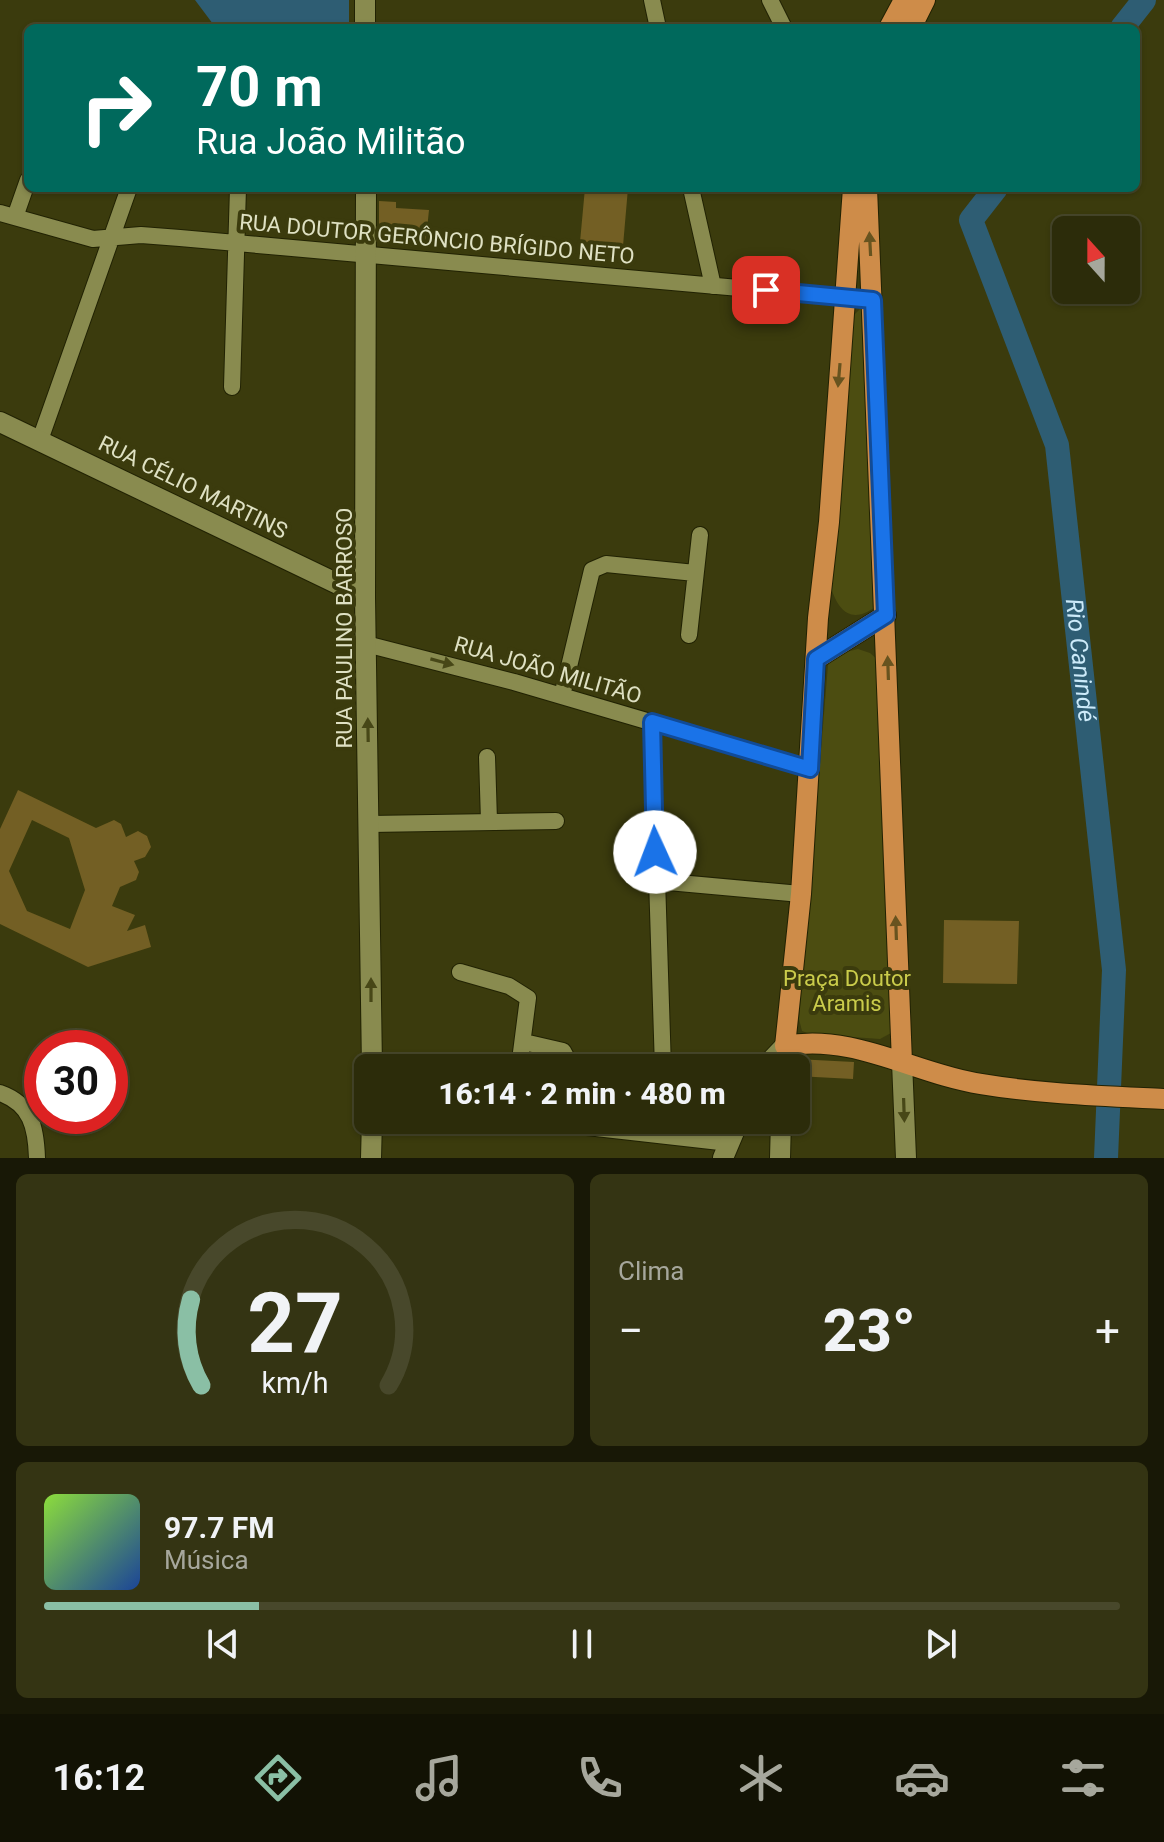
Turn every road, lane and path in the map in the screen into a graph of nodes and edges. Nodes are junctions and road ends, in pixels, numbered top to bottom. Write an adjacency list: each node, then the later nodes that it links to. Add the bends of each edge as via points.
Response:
1 (365, 0): 6 (street)
2 (652, 0): 7 (street)
3 (770, 0): 8 (street)
4 (904, 0): 9 (main road)
5 (925, 0): 10 (main road)
6 (365, 24)
7 (657, 24)
8 (782, 24)
9 (891, 24)
10 (913, 24)
11 (24, 187): 18 (street)
12 (128, 192): 19 (street)
13 (238, 192): 20 (street)
14 (366, 192): 21 (street, RUA PAULINO BARROSO)
15 (692, 192): 22 (street)
16 (853, 192): 23 (main road)
17 (867, 192): 24 (main road, one-way to 17)
18 (8, 215): 19 (street, RUA DOUTOR GERÔNCIO BRÍGIDO NETO, via 72,235)
19 (110, 239): 20 (street, RUA DOUTOR GERÔNCIO BRÍGIDO NETO, via 141,235); 27 (street)
20 (238, 244): 21 (street, RUA DOUTOR GERÔNCIO BRÍGIDO NETO); 25 (street)
21 (366, 255): 22 (street, RUA DOUTOR GERÔNCIO BRÍGIDO NETO); 30 (street, RUA PAULINO BARROSO)
22 (713, 286): 23 (street, RUA DOUTOR GERÔNCIO BRÍGIDO NETO)
23 (846, 297): 24 (street, RUA DOUTOR GERÔNCIO BRÍGIDO NETO); 34 (main road, one-way to 34)
24 (873, 300): 31 (main road)
25 (232, 387)
26 (0, 422): 27 (street, RUA CÉLIO MARTINS)
27 (40, 440): 30 (street, RUA CÉLIO MARTINS)
28 (700, 535): 29 (street)
29 (695, 573): 32 (street); 35 (street, via 606,564 592,570)
30 (365, 597): 33 (street, RUA PAULINO BARROSO)
31 (886, 615): 34 (main road); 53 (main road, one-way to 31)
32 (689, 635)
33 (366, 644): 35 (street, RUA JOÃO MILITÃO, one-way to 35); 41 (street, RUA PAULINO BARROSO, one-way to 33)
34 (816, 659): 38 (main road)
35 (562, 696): 36 (street, RUA JOÃO MILITÃO)
36 (652, 722): 38 (street, RUA JOÃO MILITÃO); 42 (street)
37 (487, 757): 39 (street)
38 (810, 769): 43 (main road)
39 (489, 821): 40 (street); 41 (street)
40 (556, 821)
41 (370, 824): 47 (street, RUA PAULINO BARROSO, one-way to 41)
42 (657, 881): 43 (street); 50 (street)
43 (801, 894): 46 (main road)
44 (460, 972): 45 (street, via 523,992 530,1005)
45 (524, 1042): 48 (street); 49 (street)
46 (785, 1046): 51 (street); 52 (street); 53 (main road, via 861,1049)
47 (372, 1054)
48 (522, 1054)
49 (565, 1054)
50 (663, 1054)
51 (777, 1054)
52 (785, 1054)
53 (902, 1062): 55 (main road, via 981,1084); 61 (street, one-way to 61)
54 (0, 1093): 58 (street, via 23,1105 32,1121)
55 (1158, 1099)
56 (372, 1134): 59 (street)
57 (781, 1134): 60 (street)
58 (37, 1158)
59 (371, 1158)
60 (780, 1158)
61 (906, 1158)

